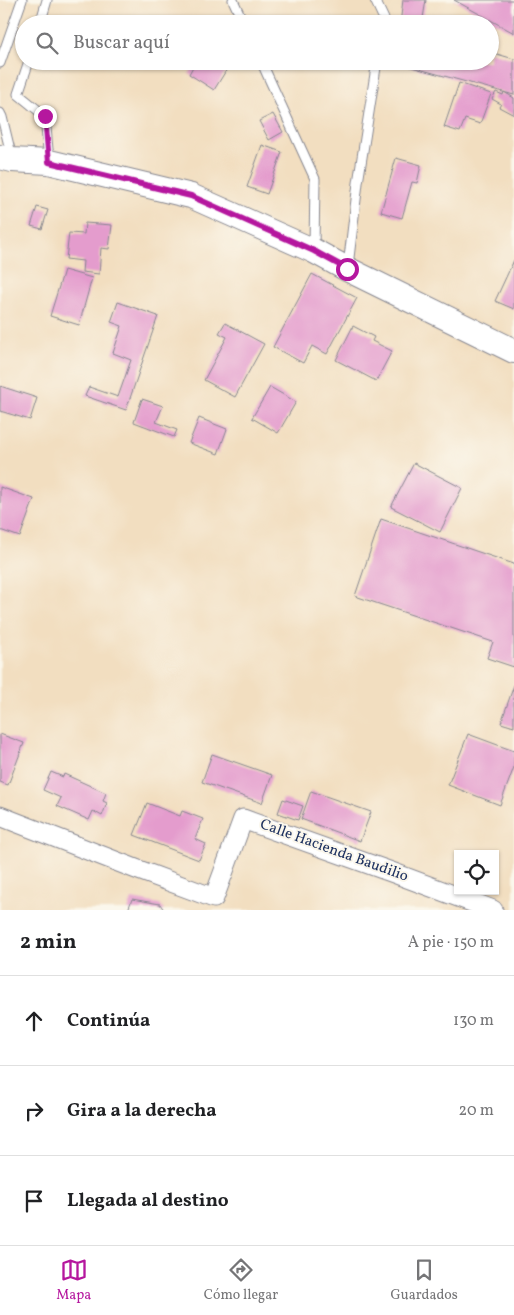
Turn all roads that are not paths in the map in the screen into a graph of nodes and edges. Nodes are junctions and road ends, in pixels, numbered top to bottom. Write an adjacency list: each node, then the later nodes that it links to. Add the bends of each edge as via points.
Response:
1 (22, 0): 5 (lane)
2 (47, 0): 6 (lane)
3 (233, 0): 7 (lane)
4 (375, 0): 8 (lane)
5 (17, 15)
6 (43, 15)
7 (240, 15)
8 (382, 15)
9 (15, 20): 10 (lane)
10 (0, 64)
11 (25, 70): 16 (lane, via 18,94 45,116)
12 (265, 70): 17 (lane, via 314,178)
13 (377, 70): 18 (lane)
14 (0, 113): 15 (lane)
15 (6, 159): 16 (street)
16 (49, 162): 17 (street, via 191,196)
17 (314, 251): 18 (street)
18 (347, 269): 19 (street)
19 (514, 351)
20 (0, 816): 21 (street, Calle Hacienda Baudilio, via 214,898 243,819)
21 (493, 910)

